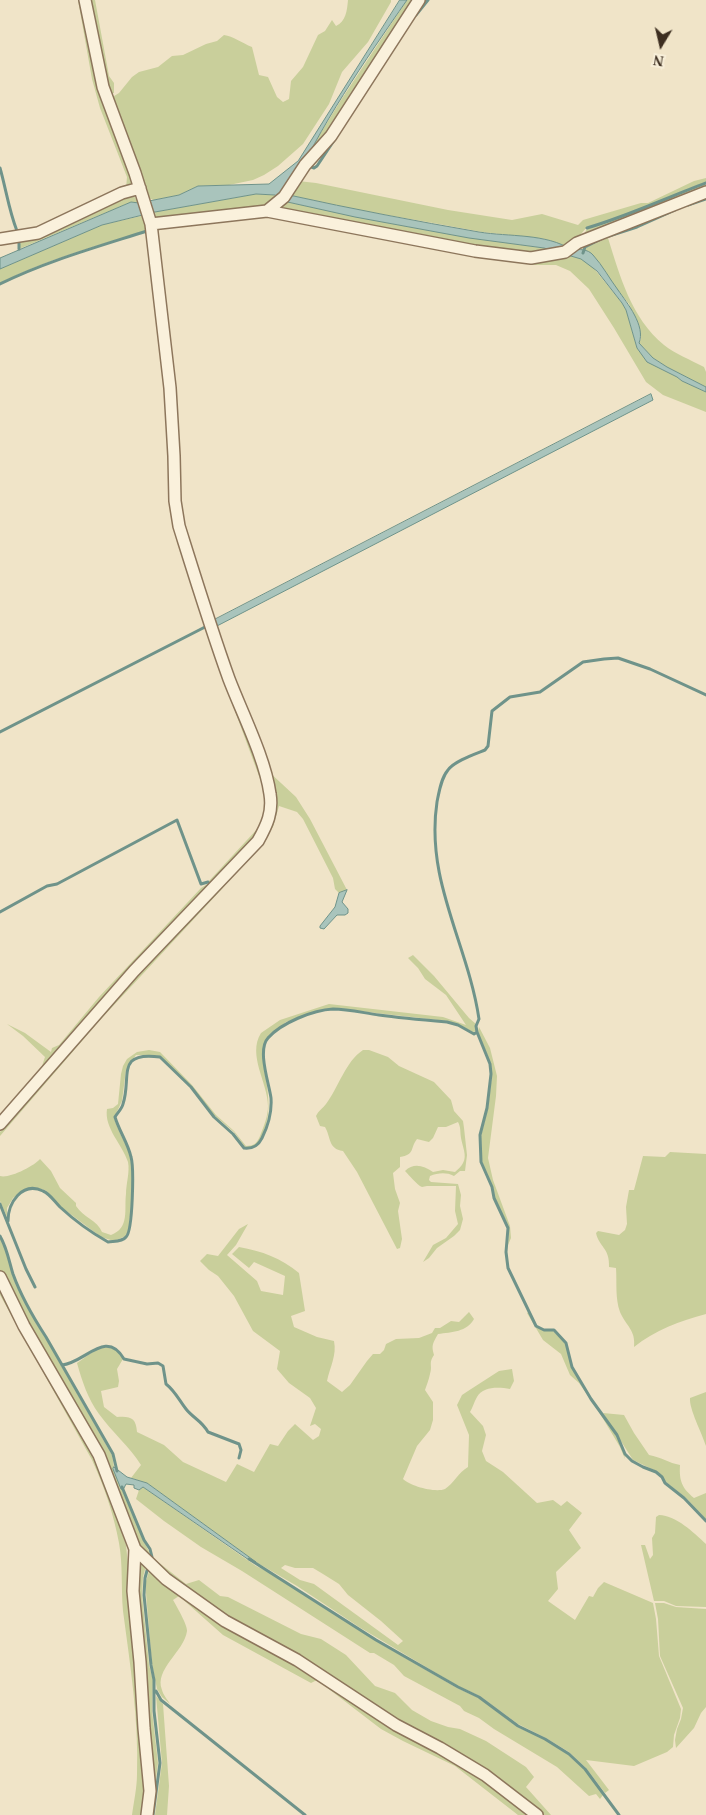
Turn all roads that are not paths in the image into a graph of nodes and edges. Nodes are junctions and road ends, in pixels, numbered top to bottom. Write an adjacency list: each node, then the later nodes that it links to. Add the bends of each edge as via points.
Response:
1 (85, 0): 3 (street, via 103,87)
2 (419, 0): 5 (street, via 330,136 284,197)
3 (140, 188): 6 (street); 7 (street, via 122,193 38,233)
4 (706, 192): 5 (street, via 577,243 565,252 531,258 475,251)
5 (267, 211): 6 (street)
6 (151, 222): 8 (street, via 170,388 179,526 229,678 263,765 271,812 258,841 134,971)
7 (0, 239)
8 (0, 1124)
9 (0, 1277): 10 (street, via 24,1326 99,1455)
10 (135, 1549): 11 (street, via 133,1591 150,1791); 12 (street, via 166,1579 225,1622 297,1660 396,1725 485,1775)
11 (147, 1815)
12 (537, 1815)

